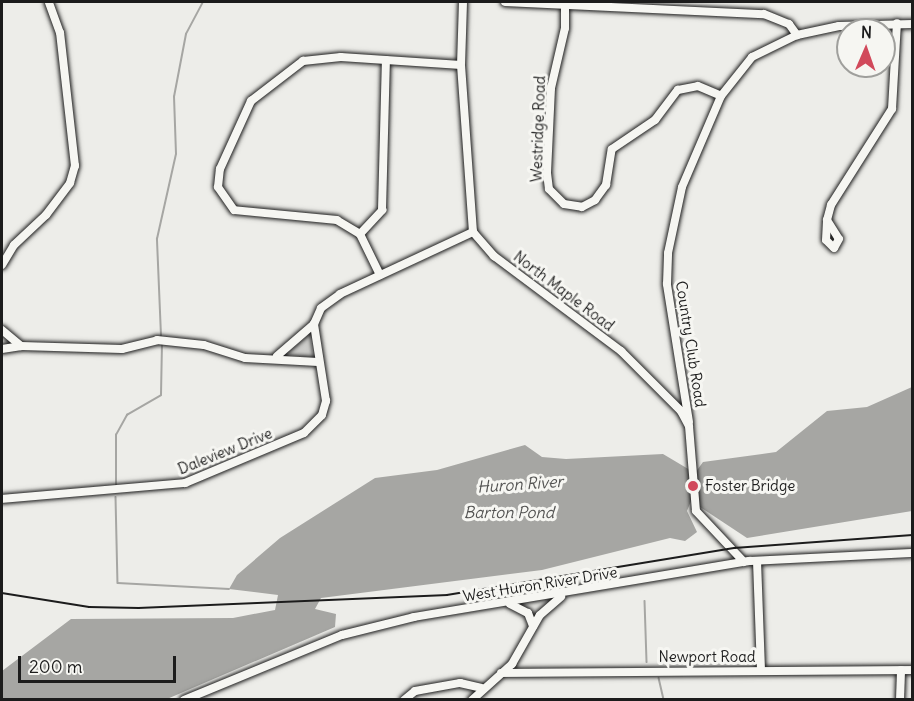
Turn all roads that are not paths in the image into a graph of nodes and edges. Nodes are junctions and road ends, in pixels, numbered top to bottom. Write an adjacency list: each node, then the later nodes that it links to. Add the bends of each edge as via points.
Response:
1 (49, 2): 14 (street, via 67,82 76,151 70,183)
2 (463, 2): 9 (street)
3 (505, 2): 4 (street)
4 (565, 4): 7 (street, via 764,14 789,24); 10 (street, Westridge Road, via 565,28 551,88 547,173 549,189 564,204 582,207 595,200 606,185 612,149 655,120 678,90 698,86)
5 (897, 23): 6 (street, Country Club Road); 7 (street, Country Club Road); 11 (street, via 892,109)
6 (912, 24)
7 (797, 35): 10 (street, Country Club Road, via 752,57)
8 (386, 60): 9 (street); 13 (street, via 382,210); 13 (street, via 321,57 289,68 251,100 220,169 218,187 234,210 264,217 337,220)
9 (461, 65): 12 (street)
10 (722, 96): 22 (street, Country Club Road, via 682,187 668,253 667,284)
11 (827, 220)
12 (473, 232): 15 (street); 22 (street, North Maple Road, via 494,256 621,351 675,405)
13 (360, 234): 15 (street)
14 (2, 265)
15 (380, 275): 16 (street, via 331,299)
16 (314, 324): 20 (street); 21 (street, Daleview Drive)
17 (2, 330): 18 (street)
18 (21, 346): 19 (street); 20 (street, via 86,351 157,340 204,345 245,358)
19 (2, 349)
20 (276, 357): 21 (street)
21 (318, 362): 23 (street, Daleview Drive, via 326,401 322,415 304,433 264,451 185,483 154,489)
22 (689, 426): 26 (street, via 694,504)
23 (2, 499)
24 (912, 553): 25 (street, West Huron River Drive)
25 (757, 561): 26 (street, West Huron River Drive); 30 (street)
26 (744, 562): 27 (street, West Huron River Drive)
27 (563, 596): 28 (street, West Huron River Drive); 29 (street)
28 (505, 603): 29 (street, via 528,613); 35 (street, West Huron River Drive, via 351,633)
29 (533, 626): 33 (street)
30 (761, 670): 31 (street, Newport Road); 33 (street, Newport Road)
31 (901, 670): 32 (street, Newport Road); 38 (street)
32 (912, 670)
33 (501, 673): 34 (street)
34 (481, 688): 36 (street, via 445,685); 37 (street)
35 (184, 699)
36 (404, 699)
37 (472, 699)
38 (900, 699)

